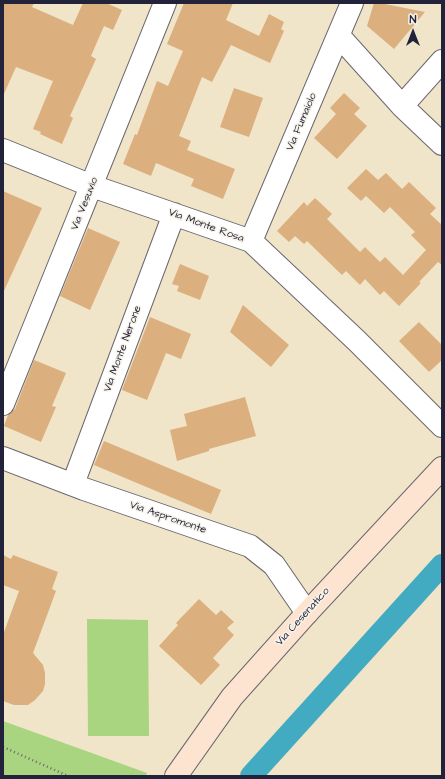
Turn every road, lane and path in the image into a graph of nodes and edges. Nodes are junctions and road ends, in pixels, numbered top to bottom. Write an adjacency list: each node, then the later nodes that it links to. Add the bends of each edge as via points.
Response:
1 (166, 3): 8 (street, Via Vesuvio)
2 (352, 3): 3 (street, Via Fumaiolo)
3 (339, 36): 5 (street); 10 (street, Via Fumaiolo)
4 (442, 61): 5 (street)
5 (402, 106): 6 (street)
6 (442, 144)
7 (3, 150): 8 (street, Via Monte Rosa)
8 (92, 186): 9 (street, Via Monte Rosa); 11 (street, Via Vesuvio)
9 (174, 214): 10 (street, Via Monte Rosa); 15 (street, Via Monte Nerone)
10 (250, 241): 12 (street, Via Monte Rosa, via 357,341)
11 (3, 404)
12 (442, 426)
13 (3, 458): 15 (street, Via Aspromonte)
14 (442, 468): 16 (main road, Via Cesenatico)
15 (73, 484): 16 (street, Via Aspromonte, via 250,546 274,565)
16 (307, 613): 19 (main road, Via Cesenatico, via 232,697)
17 (3, 748): 18 (path)
18 (68, 776)
19 (176, 776)

